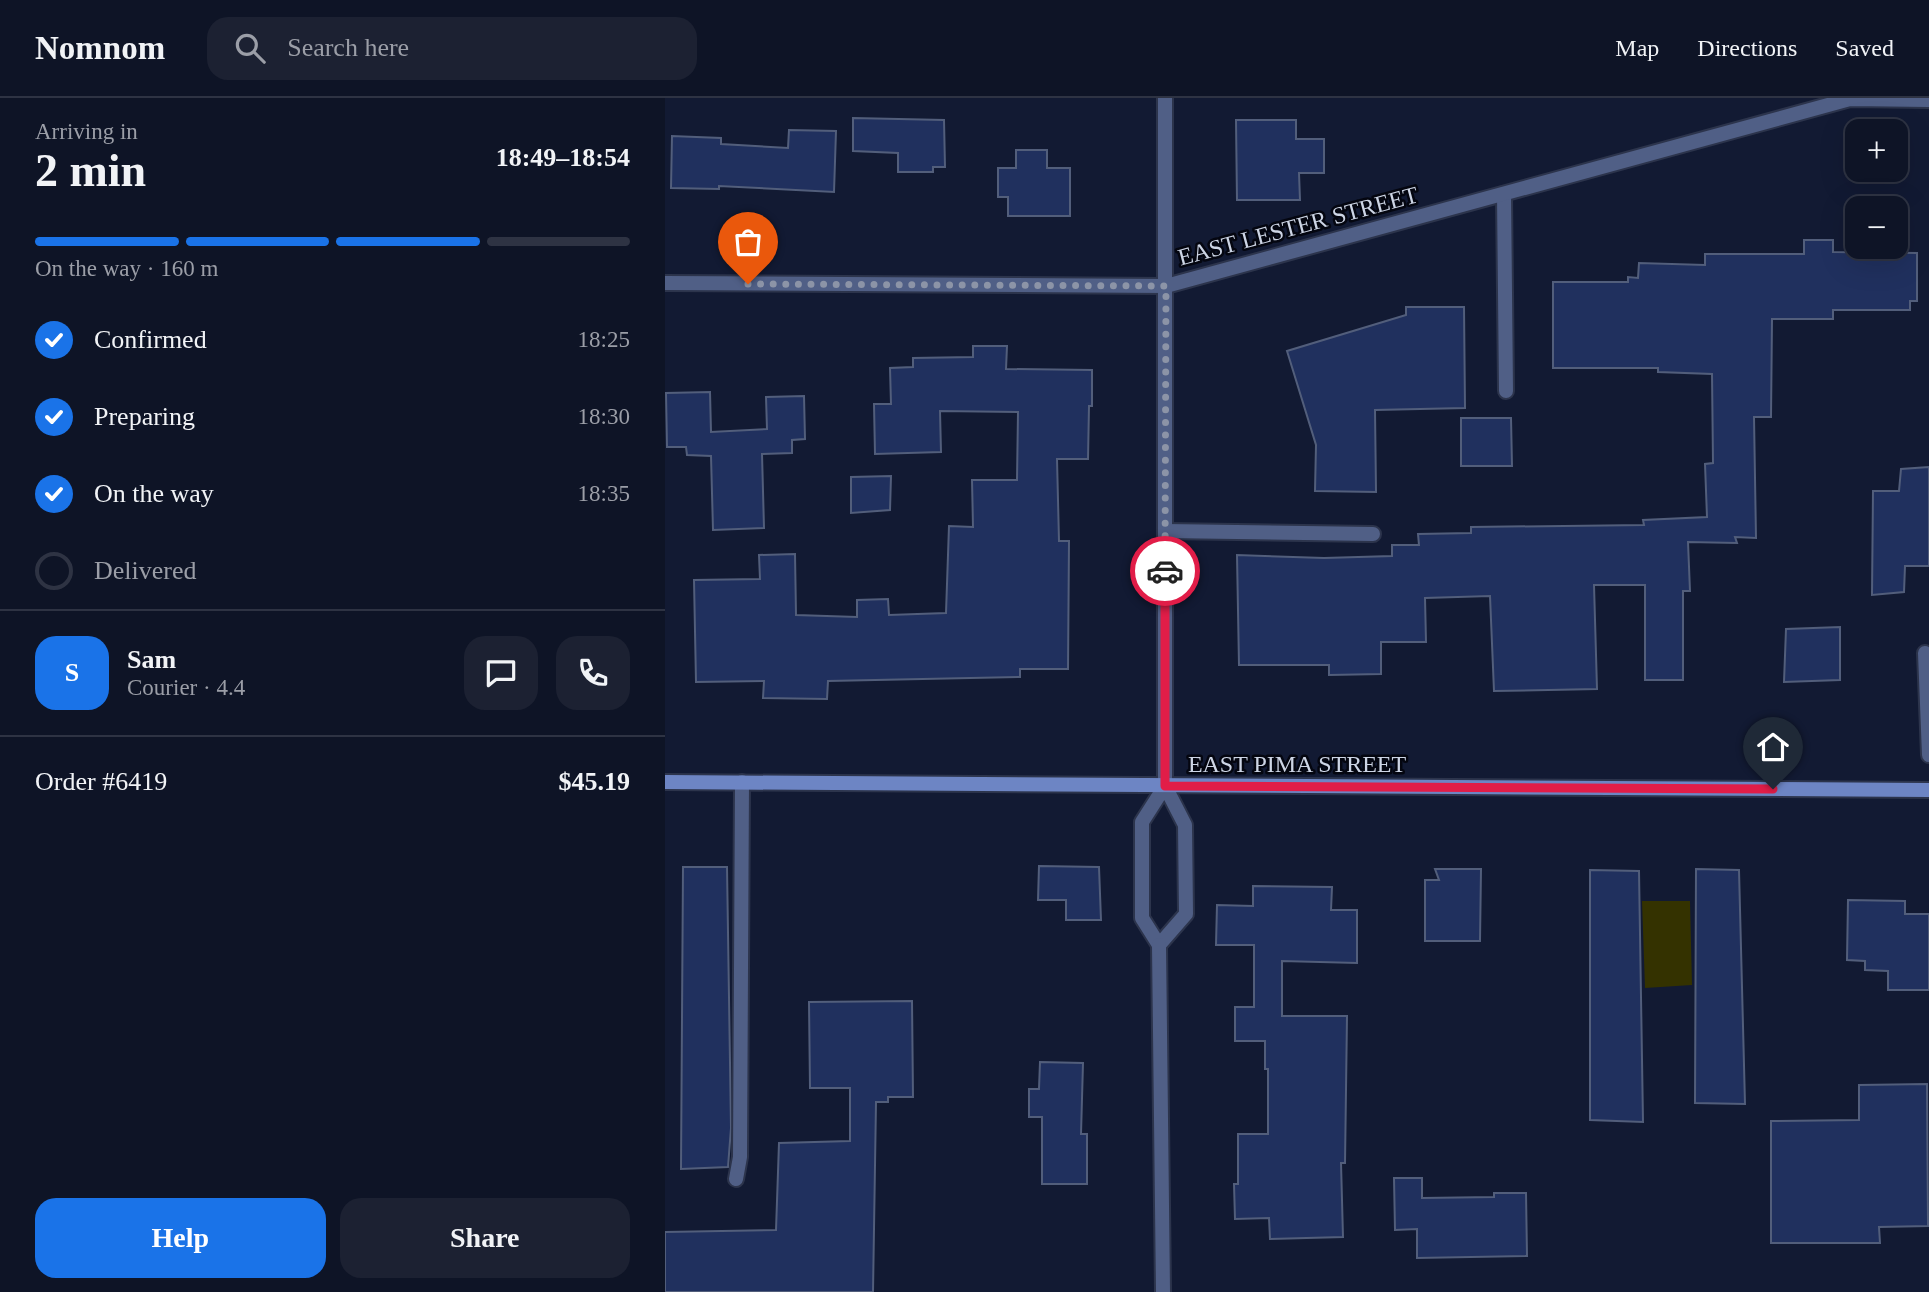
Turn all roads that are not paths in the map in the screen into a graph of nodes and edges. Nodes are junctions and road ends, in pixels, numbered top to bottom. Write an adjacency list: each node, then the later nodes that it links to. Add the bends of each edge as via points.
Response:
1 (1165, 98): 6 (street)
2 (1850, 99): 3 (street, EAST LESTER STREET); 4 (street, EAST LESTER STREET)
3 (1929, 100)
4 (1504, 194): 6 (street, EAST LESTER STREET); 7 (street)
5 (665, 283): 6 (street, EAST LESTER STREET)
6 (1166, 286): 8 (street)
7 (1506, 391)
8 (1165, 531): 9 (street); 14 (street)
9 (1373, 534)
10 (1925, 653): 11 (street)
11 (1929, 755)
12 (665, 782): 13 (street, EAST PIMA STREET)
13 (742, 782): 14 (street, EAST PIMA STREET); 17 (street, via 740,1157)
14 (1165, 786): 15 (street, EAST PIMA STREET); 16 (street, via 1142,822 1142,918); 16 (street, via 1185,825 1186,914)
15 (1929, 789)
16 (1159, 945): 18 (street)
17 (736, 1180)
18 (1163, 1292)

